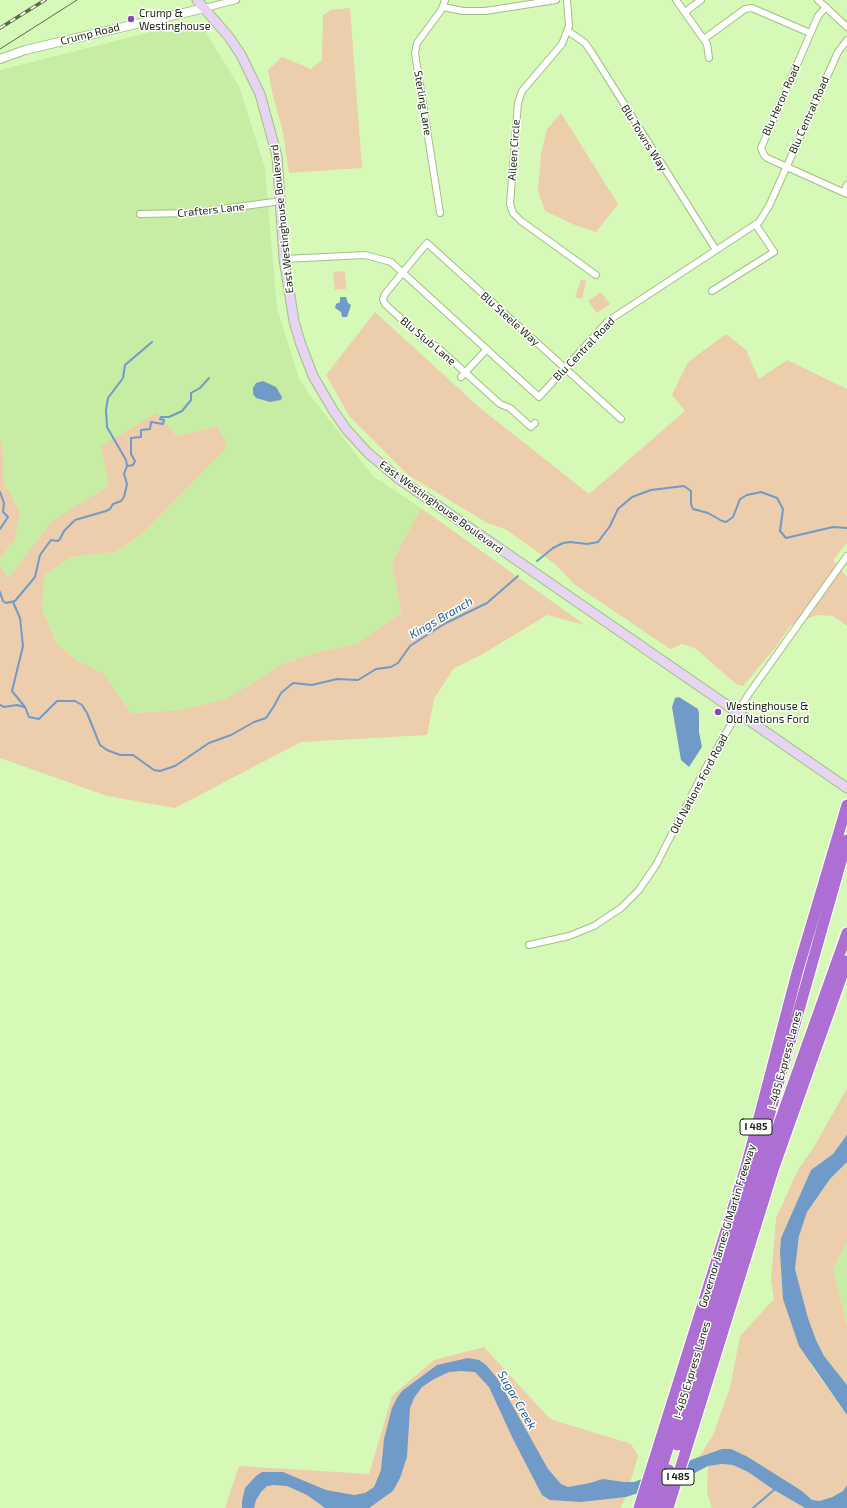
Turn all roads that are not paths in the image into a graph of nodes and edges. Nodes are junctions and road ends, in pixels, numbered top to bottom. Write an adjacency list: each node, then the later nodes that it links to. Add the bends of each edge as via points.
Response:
1 (197, 0): 10 (main road, East Westinghouse Boulevard)
2 (236, 0): 10 (street)
3 (556, 0): 8 (street, via 485,11 463,11)
4 (566, 0): 13 (street, Aileen Circle)
5 (676, 0): 11 (street)
6 (701, 0): 11 (street)
7 (818, 0): 9 (street)
8 (444, 3): 23 (street, Sterling Lane, via 420,38 415,53)
9 (826, 7): 12 (street); 14 (street, Blu Heron Road, via 818,16)
10 (205, 8): 18 (street, Crump Road, via 25,50); 22 (main road, East Westinghouse Boulevard, via 223,28 241,55 260,94 278,156)
11 (685, 12): 15 (street)
12 (847, 27)
13 (568, 31): 26 (street, Blu Towns Way, via 585,43 592,53); 29 (street, Aileen Circle, via 559,48 520,96 516,112 510,204 513,213 521,221)
14 (810, 33): 15 (street, via 752,8 745,9); 19 (street, Blu Heron Road, via 761,148 766,158)
15 (704, 39): 17 (street, via 709,48)
16 (847, 40): 19 (street, Blu Central Road, via 838,52)
17 (709, 58)
18 (0, 59)
19 (786, 167): 21 (street, Blu Heron Road); 25 (street, Blu Central Road, via 769,206)
20 (847, 185): 21 (street)
21 (845, 193)
22 (281, 201): 24 (street, Crafters Lane, via 193,213); 27 (main road, East Westinghouse Boulevard)
23 (440, 213)
24 (140, 214)
25 (756, 224): 26 (street, Blu Central Road); 30 (street, via 774,252)
26 (716, 250): 32 (street, Blu Central Road, via 608,321)
27 (284, 259): 28 (street, Blu Central Road, via 364,255 391,262); 37 (main road, East Westinghouse Boulevard, via 294,321 313,376 332,410 368,453 399,480)
28 (403, 272): 31 (street, Blu Central Road); 32 (street, Blu Steele Way, via 427,243); 33 (street, Blu Stub Lane, via 385,294 385,304 424,340 436,346)
29 (596, 275)
30 (712, 292)
31 (487, 349): 32 (street, Blu Central Road, via 539,397); 33 (street, Blu Stub Lane)
32 (565, 368): 34 (street, Blu Steele Way)
33 (463, 375): 35 (street, Blu Stub Lane, via 500,404 510,408 531,427)
34 (621, 419)
35 (535, 423)
36 (847, 556): 37 (street, Old Nations Ford Road, via 768,666)
37 (738, 713): 38 (main road, East Westinghouse Boulevard); 43 (street, Old Nations Ford Road, via 656,865 632,899 616,913 594,926)
38 (847, 788)
39 (847, 805): 45 (highway, Governor James G Martin Freeway / I 485, via 817,901)
40 (847, 840): 42 (highway, I-485 Express Lanes / I 485)
41 (847, 934): 46 (highway, I-485 Express Lanes / I 485, via 775,1135)
42 (819, 937): 45 (highway); 46 (highway, I-485 Express Lanes / I 485)
43 (529, 945)
44 (847, 961): 46 (highway, Governor James G Martin Freeway / I 485)
45 (780, 1036): 46 (highway, Governor James G Martin Freeway / I 485)
46 (673, 1446): 47 (highway, Governor James G Martin Freeway / I 485); 48 (highway, I-485 Express Lanes / I 485); 49 (highway, I-485 Express Lanes / I 485); 50 (highway, Governor James G Martin Freeway / I 485)
47 (639, 1508)
48 (649, 1508)
49 (657, 1508)
50 (668, 1508)

